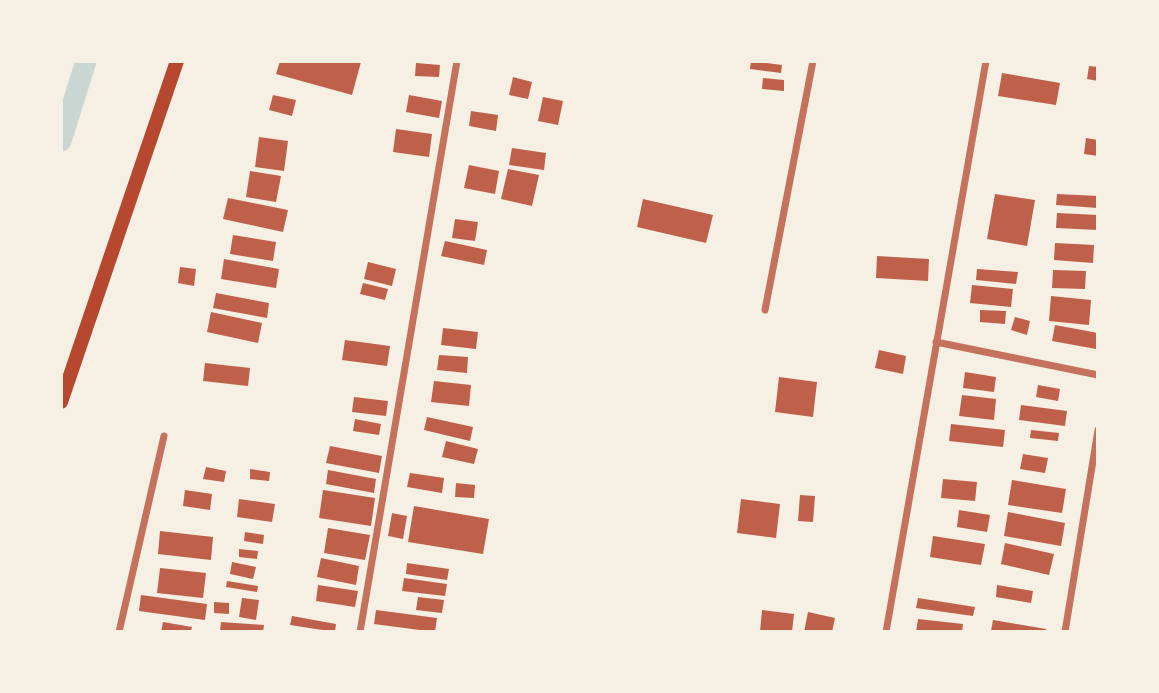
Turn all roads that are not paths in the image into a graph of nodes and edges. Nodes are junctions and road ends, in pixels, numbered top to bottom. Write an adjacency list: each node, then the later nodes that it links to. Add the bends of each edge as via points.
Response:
1 (177, 61): 8 (main road)
2 (457, 61): 12 (street)
3 (813, 61): 5 (street)
4 (986, 61): 6 (street)
5 (765, 310)
6 (936, 342): 7 (street); 13 (street)
7 (1098, 375)
8 (61, 402)
9 (1098, 430): 14 (street)
10 (164, 436): 11 (street)
11 (119, 632)
12 (360, 632)
13 (886, 632)
14 (1065, 632)

